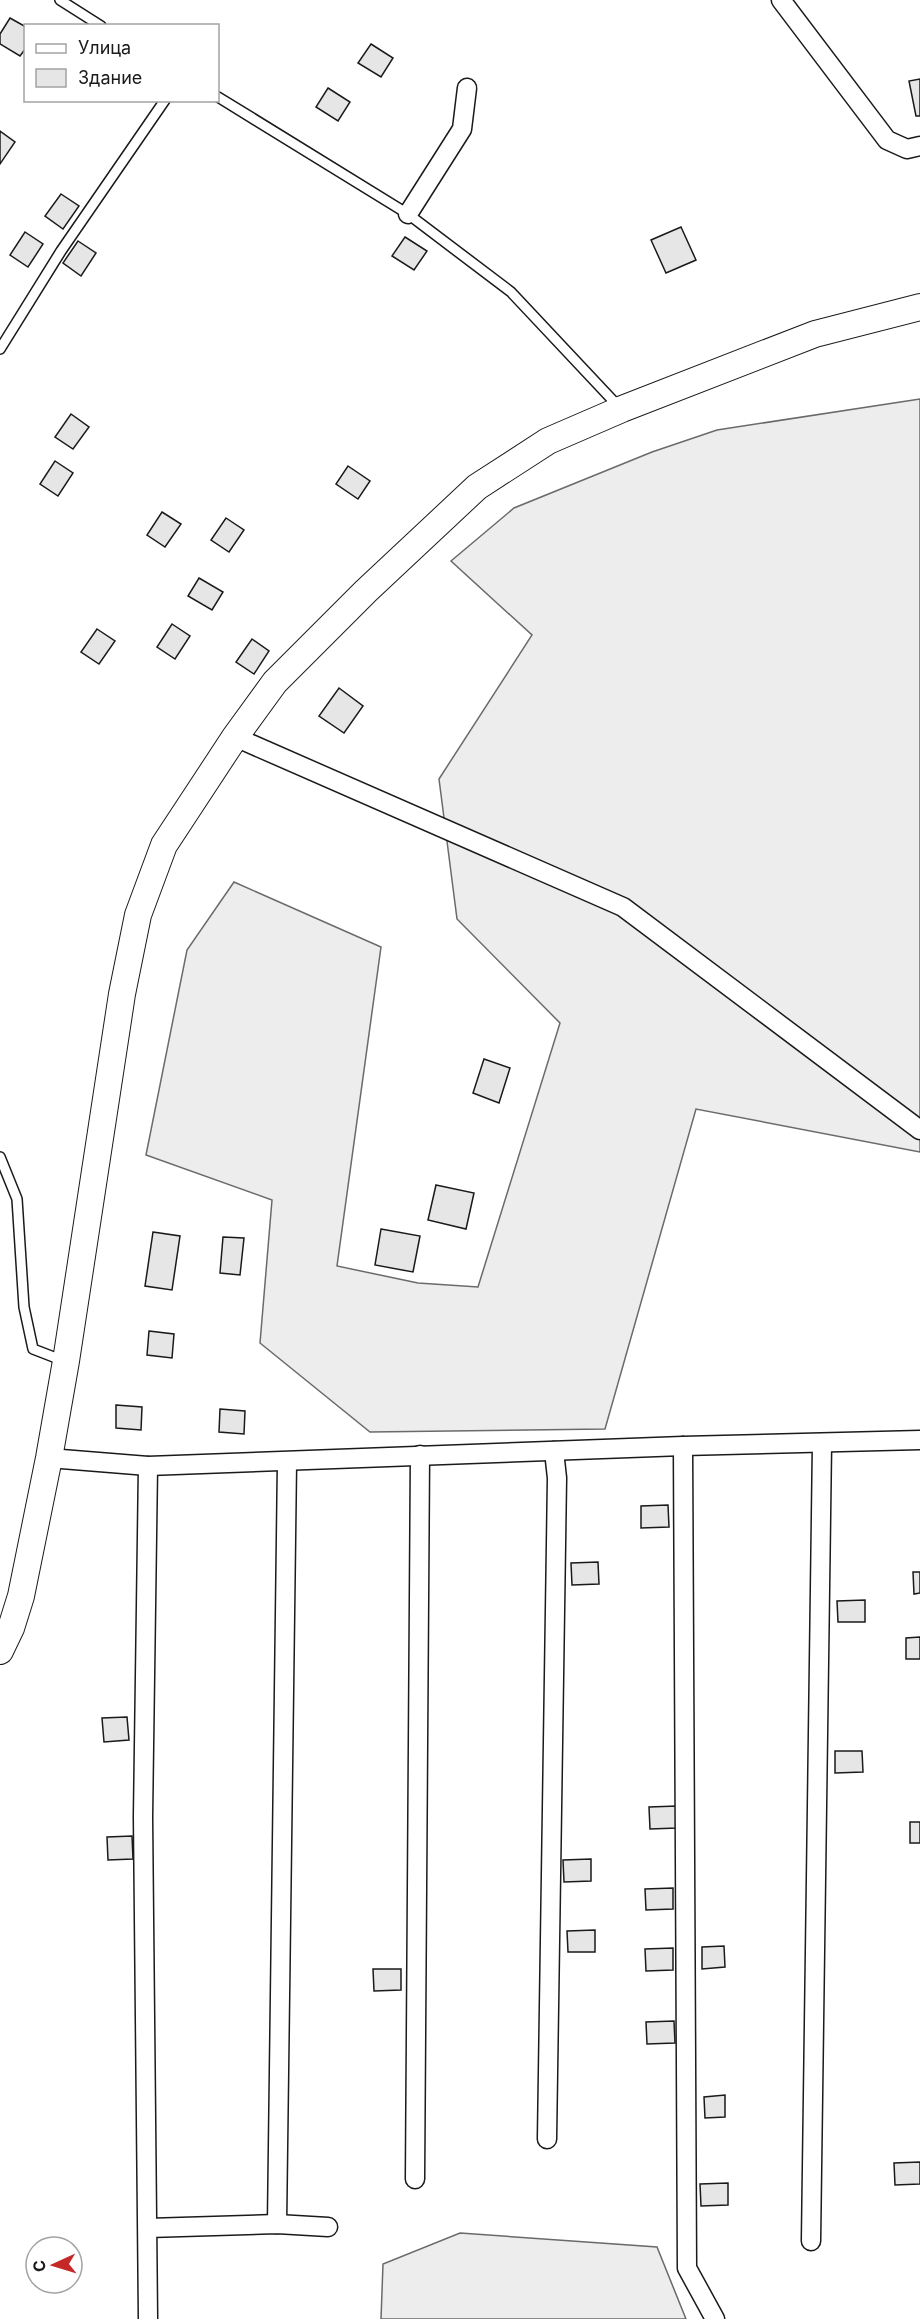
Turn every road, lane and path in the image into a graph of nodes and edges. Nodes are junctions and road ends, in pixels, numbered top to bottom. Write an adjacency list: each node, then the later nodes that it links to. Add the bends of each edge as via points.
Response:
1 (60, 0): 3 (lane)
2 (781, 0): 7 (street, via 887,140 907,149)
3 (98, 24)
4 (467, 88): 8 (street, via 462,129)
5 (219, 98): 8 (lane)
6 (164, 102): 10 (lane, via 61,251)
7 (920, 146)
8 (408, 214): 11 (lane, via 511,292)
9 (920, 307): 11 (main road, via 815,334)
10 (0, 349)
11 (622, 410): 12 (main road, via 548,441 477,487 275,682)
12 (235, 737): 13 (street, via 623,907); 15 (main road, via 164,845 138,915 122,994)
13 (920, 1130)
14 (0, 1158): 15 (lane, via 17,1198 24,1307 33,1349)
15 (66, 1362): 21 (main road)
16 (920, 1440): 17 (street)
17 (822, 1444): 18 (street); 30 (street)
18 (683, 1446): 19 (street); 32 (street, via 687,2268)
19 (554, 1451): 20 (street); 25 (street, via 557,1478)
20 (420, 1455): 22 (street); 26 (street)
21 (49, 1458): 23 (street); 24 (main road, via 21,1596)
22 (287, 1462): 23 (street); 27 (street)
23 (148, 1466): 29 (street, via 143,1816)
24 (0, 1651)
25 (547, 2139)
26 (415, 2179)
27 (277, 2224): 28 (street); 29 (street)
28 (328, 2227)
29 (148, 2228): 31 (street)
30 (811, 2241)
31 (148, 2319)
32 (716, 2319)

